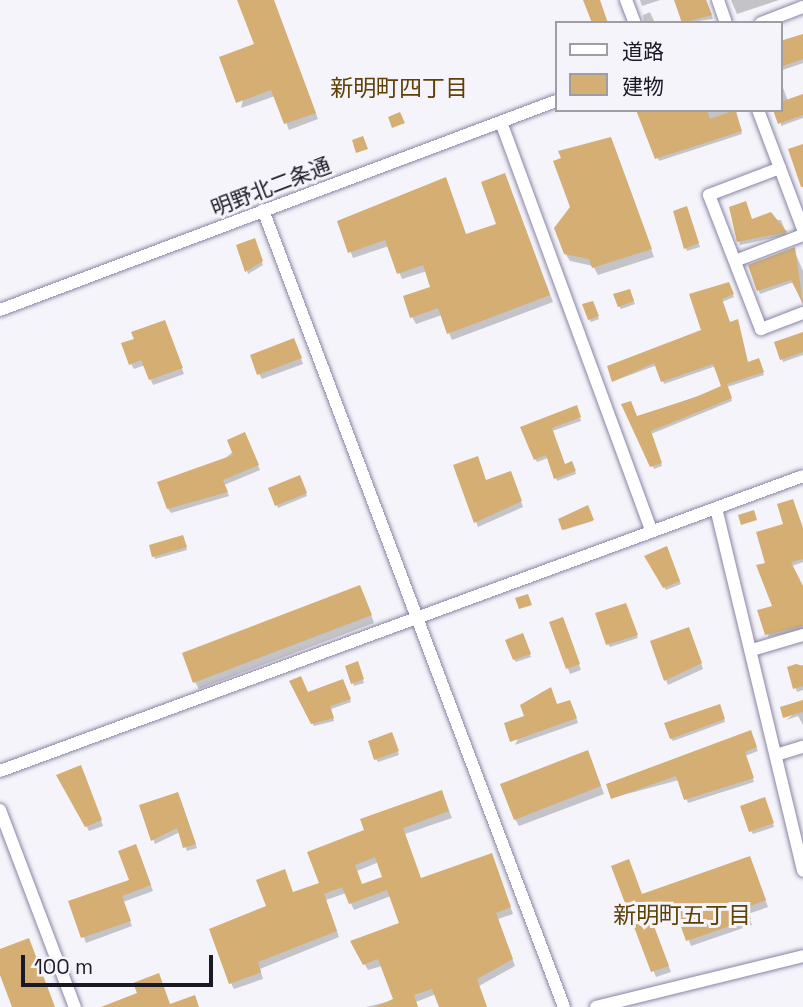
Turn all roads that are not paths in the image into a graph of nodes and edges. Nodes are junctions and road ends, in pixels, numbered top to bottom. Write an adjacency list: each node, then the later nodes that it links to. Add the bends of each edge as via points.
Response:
1 (626, 0): 4 (street)
2 (718, 0): 5 (street)
3 (803, 8): 6 (street)
4 (634, 21)
5 (725, 21)
6 (767, 21)
7 (554, 102): 9 (street, 明野北二条通)
8 (759, 112): 10 (street)
9 (501, 122): 11 (street, 明野北二条通); 19 (street)
10 (779, 168): 12 (street); 14 (street, via 709,195)
11 (263, 210): 15 (street, 明野北二条通); 20 (street)
12 (803, 229)
13 (803, 235): 14 (street)
14 (735, 261): 16 (street, via 761,329)
15 (0, 310)
16 (803, 313)
17 (803, 476): 18 (street)
18 (716, 508): 19 (street); 22 (street)
19 (652, 530): 20 (street)
20 (418, 614): 25 (street); 31 (street)
21 (803, 635): 22 (street)
22 (752, 650): 24 (street)
23 (803, 747): 24 (street)
24 (776, 755): 27 (street)
25 (0, 771)
26 (0, 810): 30 (street)
27 (802, 857): 28 (street)
28 (803, 871)
29 (803, 956): 32 (street)
30 (75, 1007)
31 (564, 1007)
32 (596, 1007)

